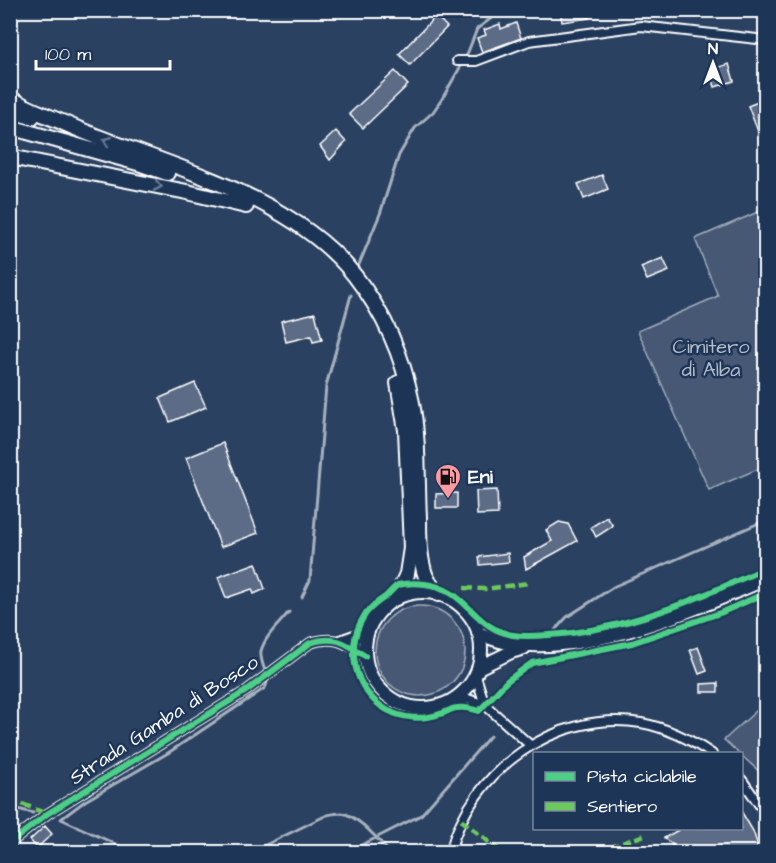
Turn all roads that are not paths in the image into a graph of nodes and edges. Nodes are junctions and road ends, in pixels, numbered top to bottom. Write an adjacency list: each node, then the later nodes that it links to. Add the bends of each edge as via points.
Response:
1 (765, 40): 2 (street, via 642,26 529,41 476,61)
2 (457, 61)
3 (10, 98): 6 (highway)
4 (10, 111): 6 (highway)
5 (10, 127): 8 (highway, via 138,163)
6 (80, 130): 10 (highway, one-way to 6, via 424,573 420,549 415,430 403,366 386,321 354,274 320,241 280,212)
7 (10, 157): 8 (highway, one-way to 8)
8 (246, 206): 11 (highway, via 315,246 348,280 378,326 395,367 406,430 411,548 407,574)
9 (765, 579): 15 (main road, via 697,609 640,628 592,639)
10 (438, 594): 11 (main road, via 412,592); 13 (main road, via 464,608)
11 (396, 598): 12 (main road, via 379,611)
12 (368, 630): 14 (street, Strada Gamba di Bosco); 16 (main road)
13 (478, 633): 15 (main road, via 509,644); 17 (main road, via 481,645)
14 (340, 640): 16 (street); 24 (street, Strada Gamba di Bosco, via 310,643 246,690 47,814)
15 (537, 645): 17 (main road, via 511,652)
16 (365, 656): 18 (main road, via 374,681 393,700 418,708)
17 (477, 671): 18 (main road, via 465,689); 19 (street)
18 (445, 703): 19 (street, via 468,699)
19 (485, 705): 20 (street)
20 (530, 745): 21 (street, via 574,727 630,722 664,729); 25 (street, via 502,766 479,791 462,819)
21 (710, 752)
22 (743, 783): 23 (street)
23 (765, 814)
24 (10, 843)
25 (450, 852)

